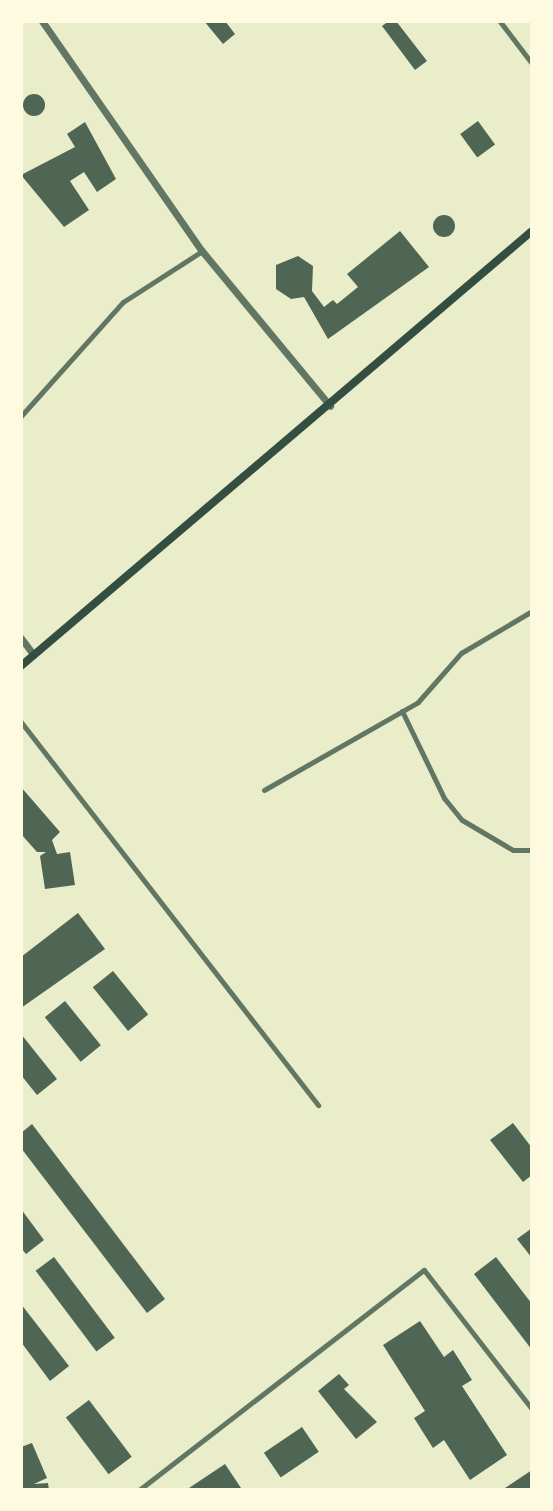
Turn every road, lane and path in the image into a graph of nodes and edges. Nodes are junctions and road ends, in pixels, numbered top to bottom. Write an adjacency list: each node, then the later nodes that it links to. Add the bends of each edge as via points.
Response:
1 (42, 21): 5 (street)
2 (500, 21): 3 (street)
3 (532, 63)
4 (532, 231): 6 (main road)
5 (202, 251): 6 (street); 7 (street, via 123,302)
6 (330, 406): 10 (main road)
7 (21, 416)
8 (532, 611): 12 (street, via 461,653)
9 (21, 638): 10 (street)
10 (34, 655): 11 (main road)
11 (21, 666)
12 (402, 711): 14 (street); 15 (street, via 444,798 462,820 513,850)
13 (21, 722): 16 (street)
14 (264, 790)
15 (532, 849)
16 (318, 1105)
17 (532, 1409): 18 (street, via 424,1270)
18 (139, 1490)

